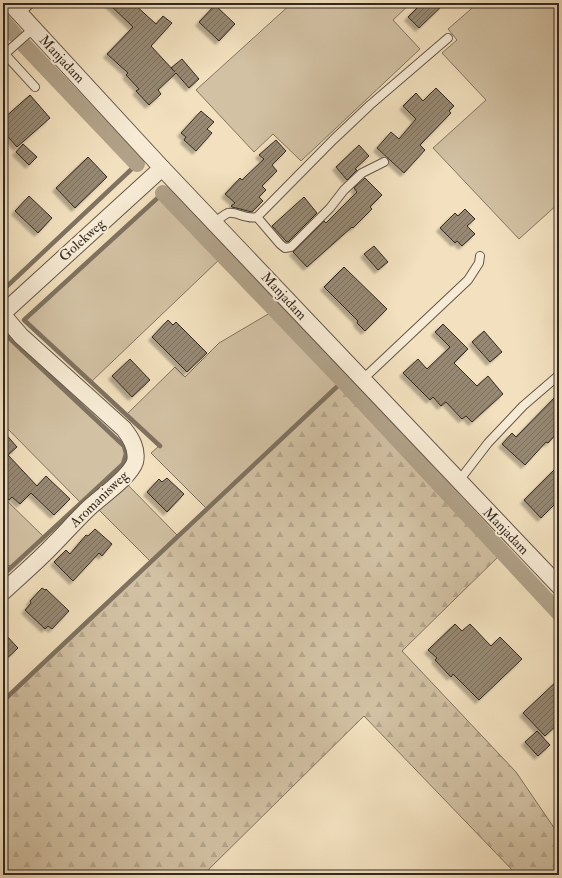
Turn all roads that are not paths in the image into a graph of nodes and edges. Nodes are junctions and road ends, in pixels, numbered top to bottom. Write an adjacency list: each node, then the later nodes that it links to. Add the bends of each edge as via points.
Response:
1 (20, 6): 2 (street, Manjadam)
2 (34, 28): 4 (lane, via 7,52); 7 (street, Manjadam)
3 (448, 38): 8 (lane, via 370,105)
4 (3, 52): 5 (lane)
5 (35, 87)
6 (384, 162): 8 (lane, via 362,173 291,247 285,248 280,244)
7 (162, 168): 9 (street, Manjadam); 11 (street, Golekweg)
8 (257, 217): 9 (lane, via 250,218 231,213)
9 (214, 222): 13 (street, Manjadam)
10 (480, 256): 13 (lane, via 479,263 468,280)
11 (3, 314): 16 (street, Aromanisweg, via 21,336 124,428 132,439 135,450 132,468 119,482)
12 (559, 375): 14 (lane, via 523,406)
13 (362, 380): 14 (street, Manjadam)
14 (458, 482): 15 (street, Manjadam)
15 (559, 586)
16 (3, 592)

